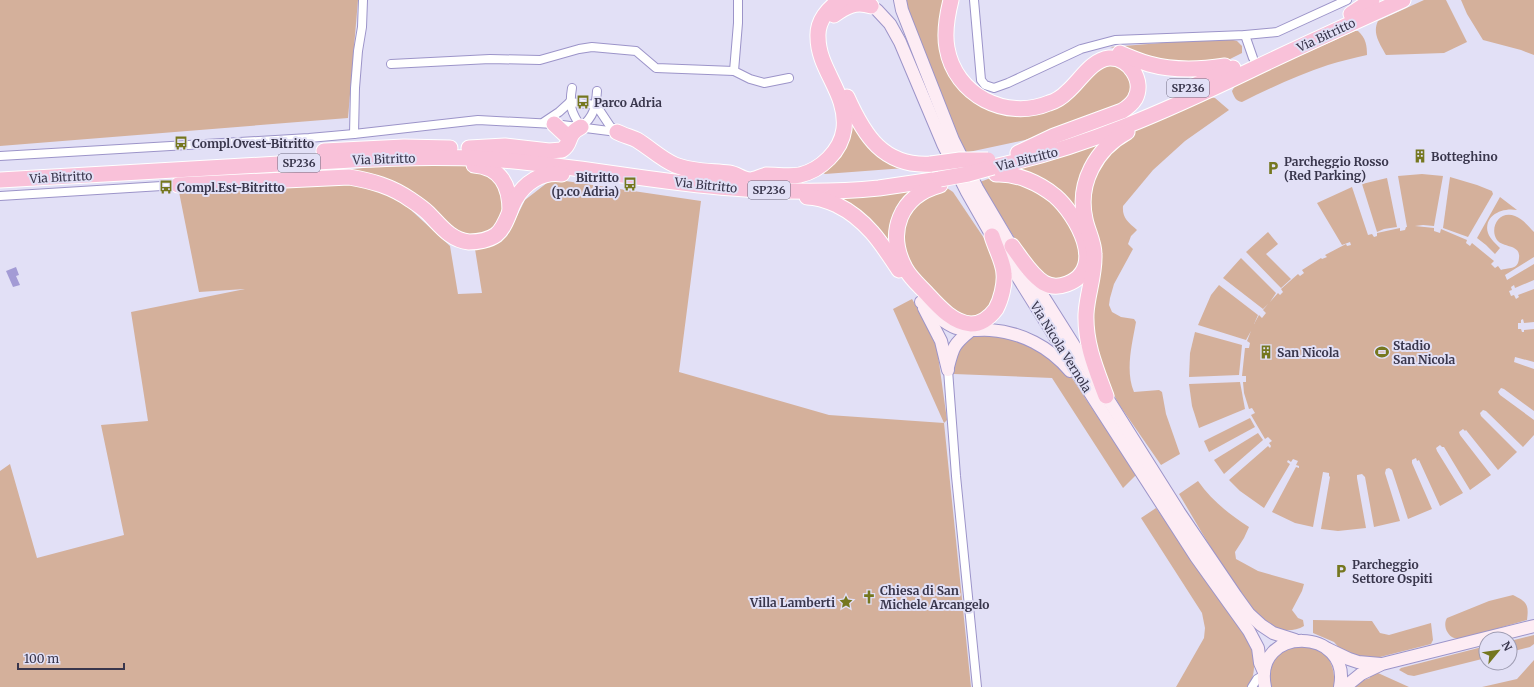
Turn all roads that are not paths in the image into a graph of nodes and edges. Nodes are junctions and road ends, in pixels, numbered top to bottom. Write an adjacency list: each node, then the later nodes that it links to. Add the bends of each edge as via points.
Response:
1 (363, 0): 26 (street, via 355,88)
2 (738, 0): 16 (street)
3 (841, 0): 37 (highway, via 829,9 823,18 818,36 821,55 842,101 845,115 844,131 838,147 830,157 810,172 793,176 765,175)
4 (899, 0): 11 (main road, via 889,9); 43 (main road, Via Nicola Vernola, via 953,140 977,188)
5 (951, 0): 29 (highway, via 946,22 947,48 951,63 966,87 990,103 1018,109 1040,107 1067,92 1092,66 1109,58 1127,64 1137,79 1136,98 1122,111 1054,136)
6 (958, 0): 14 (highway, via 952,31 957,60 969,79 982,92 1004,100 1025,102 1046,97 1064,86 1093,57 1111,51 1147,64 1175,69 1202,69)
7 (974, 0): 13 (street, via 981,80 985,85 994,88 1008,84 1081,49 1115,40)
8 (1372, 0): 12 (highway)
9 (1381, 0): 12 (highway, Via Bitritto / SP236)
10 (1403, 0): 22 (highway, Via Bitritto / SP236)
11 (872, 5): 35 (highway, via 856,3 834,15 825,30 828,52 857,119 873,143 897,159); 42 (main road, Via Nicola Vernola, via 890,24 900,42 943,144)
12 (1349, 7): 13 (street, via 1277,32); 14 (highway, Via Bitritto / SP236)
13 (1245, 35): 14 (street)
14 (1246, 61): 29 (highway, Via Bitritto / SP236, via 1135,112 1079,134)
15 (391, 64): 16 (street, via 490,59 540,60 579,49 598,47 636,51 656,68)
16 (734, 71): 17 (street, via 764,83)
17 (789, 78)
18 (572, 88): 20 (street)
19 (597, 91): 21 (street)
20 (570, 102): 21 (street); 23 (street); 24 (street)
21 (596, 105): 24 (street); 25 (street)
22 (1170, 108): 32 (highway, Via Bitritto / SP236, via 1065,149); 47 (highway, via 1118,137 1104,149 1086,179 1084,213 1094,253 1086,331)
23 (548, 123): 24 (street); 26 (street, via 478,120); 27 (highway)
24 (581, 127): 25 (street); 27 (highway, via 573,131)
25 (617, 132): 37 (highway, via 636,140 676,165 700,171 734,173)
26 (354, 134): 30 (street)
27 (569, 138): 28 (highway, via 569,144 557,151 505,146)
28 (469, 148): 33 (highway, Via Bitritto / SP236, via 382,148); 37 (highway, Via Bitritto / SP236)
29 (1018, 153): 32 (highway, Via Bitritto / SP236)
30 (0, 156)
31 (355, 160): 34 (highway, Via Bitritto / SP236, via 488,159); 36 (highway, Via Bitritto / SP236); 41 (highway, via 481,166 490,169 504,182 508,191)
32 (993, 167): 35 (highway, Via Bitritto / SP236, bridge); 35 (highway, Via Bitritto / SP236, bridge, via 968,174); 43 (highway, via 1044,188 1067,208 1082,235 1087,251 1086,264 1081,274 1072,282 1062,286 1051,286 1036,276)
33 (0, 170)
34 (598, 172): 38 (highway, Via Bitritto / SP236); 41 (highway, via 585,177 558,173 541,176 522,189)
35 (939, 175): 37 (highway, Via Bitritto / SP236, via 834,181); 38 (highway, Via Bitritto / SP236, via 878,188 808,192); 42 (highway, via 902,212 897,229 897,242 906,269 941,308 958,320 971,324 982,322 999,304 1004,273)
36 (0, 180)
37 (749, 180)
38 (685, 183): 44 (highway, via 700,191 737,195 814,197 844,208 873,232)
39 (178, 185): 40 (street); 41 (highway, via 355,178 390,187 427,212 442,228 458,239 470,242 496,235)
40 (0, 196)
41 (510, 212)
42 (992, 236): 47 (main road, Via Nicola Vernola)
43 (1012, 246): 47 (main road, Via Nicola Vernola)
44 (921, 302): 45 (main road, via 954,328); 46 (main road, via 941,341)
45 (970, 331): 46 (main road, via 958,341); 47 (main road, via 991,330 1020,336 1044,347)
46 (948, 370): 54 (street)
47 (1100, 398): 48 (main road, Via Nicola Vernola)
48 (1175, 514): 50 (main road, Via Nicola Vernola, via 1249,614 1273,633); 53 (main road, Via Nicola Vernola, via 1201,563 1254,640)
49 (1534, 626): 52 (main road)
50 (1295, 640): 51 (main road, Via Nicola Vernola, via 1316,642); 53 (main road, via 1271,654)
51 (1325, 647): 52 (main road, Via Nicola Vernola, via 1358,662); 56 (main road, via 1334,656 1339,668)
52 (1382, 664): 57 (main road, via 1361,674)
53 (1264, 678): 55 (street, via 1257,679)
54 (977, 687)
55 (1252, 687)
56 (1340, 687)
57 (1345, 687)

